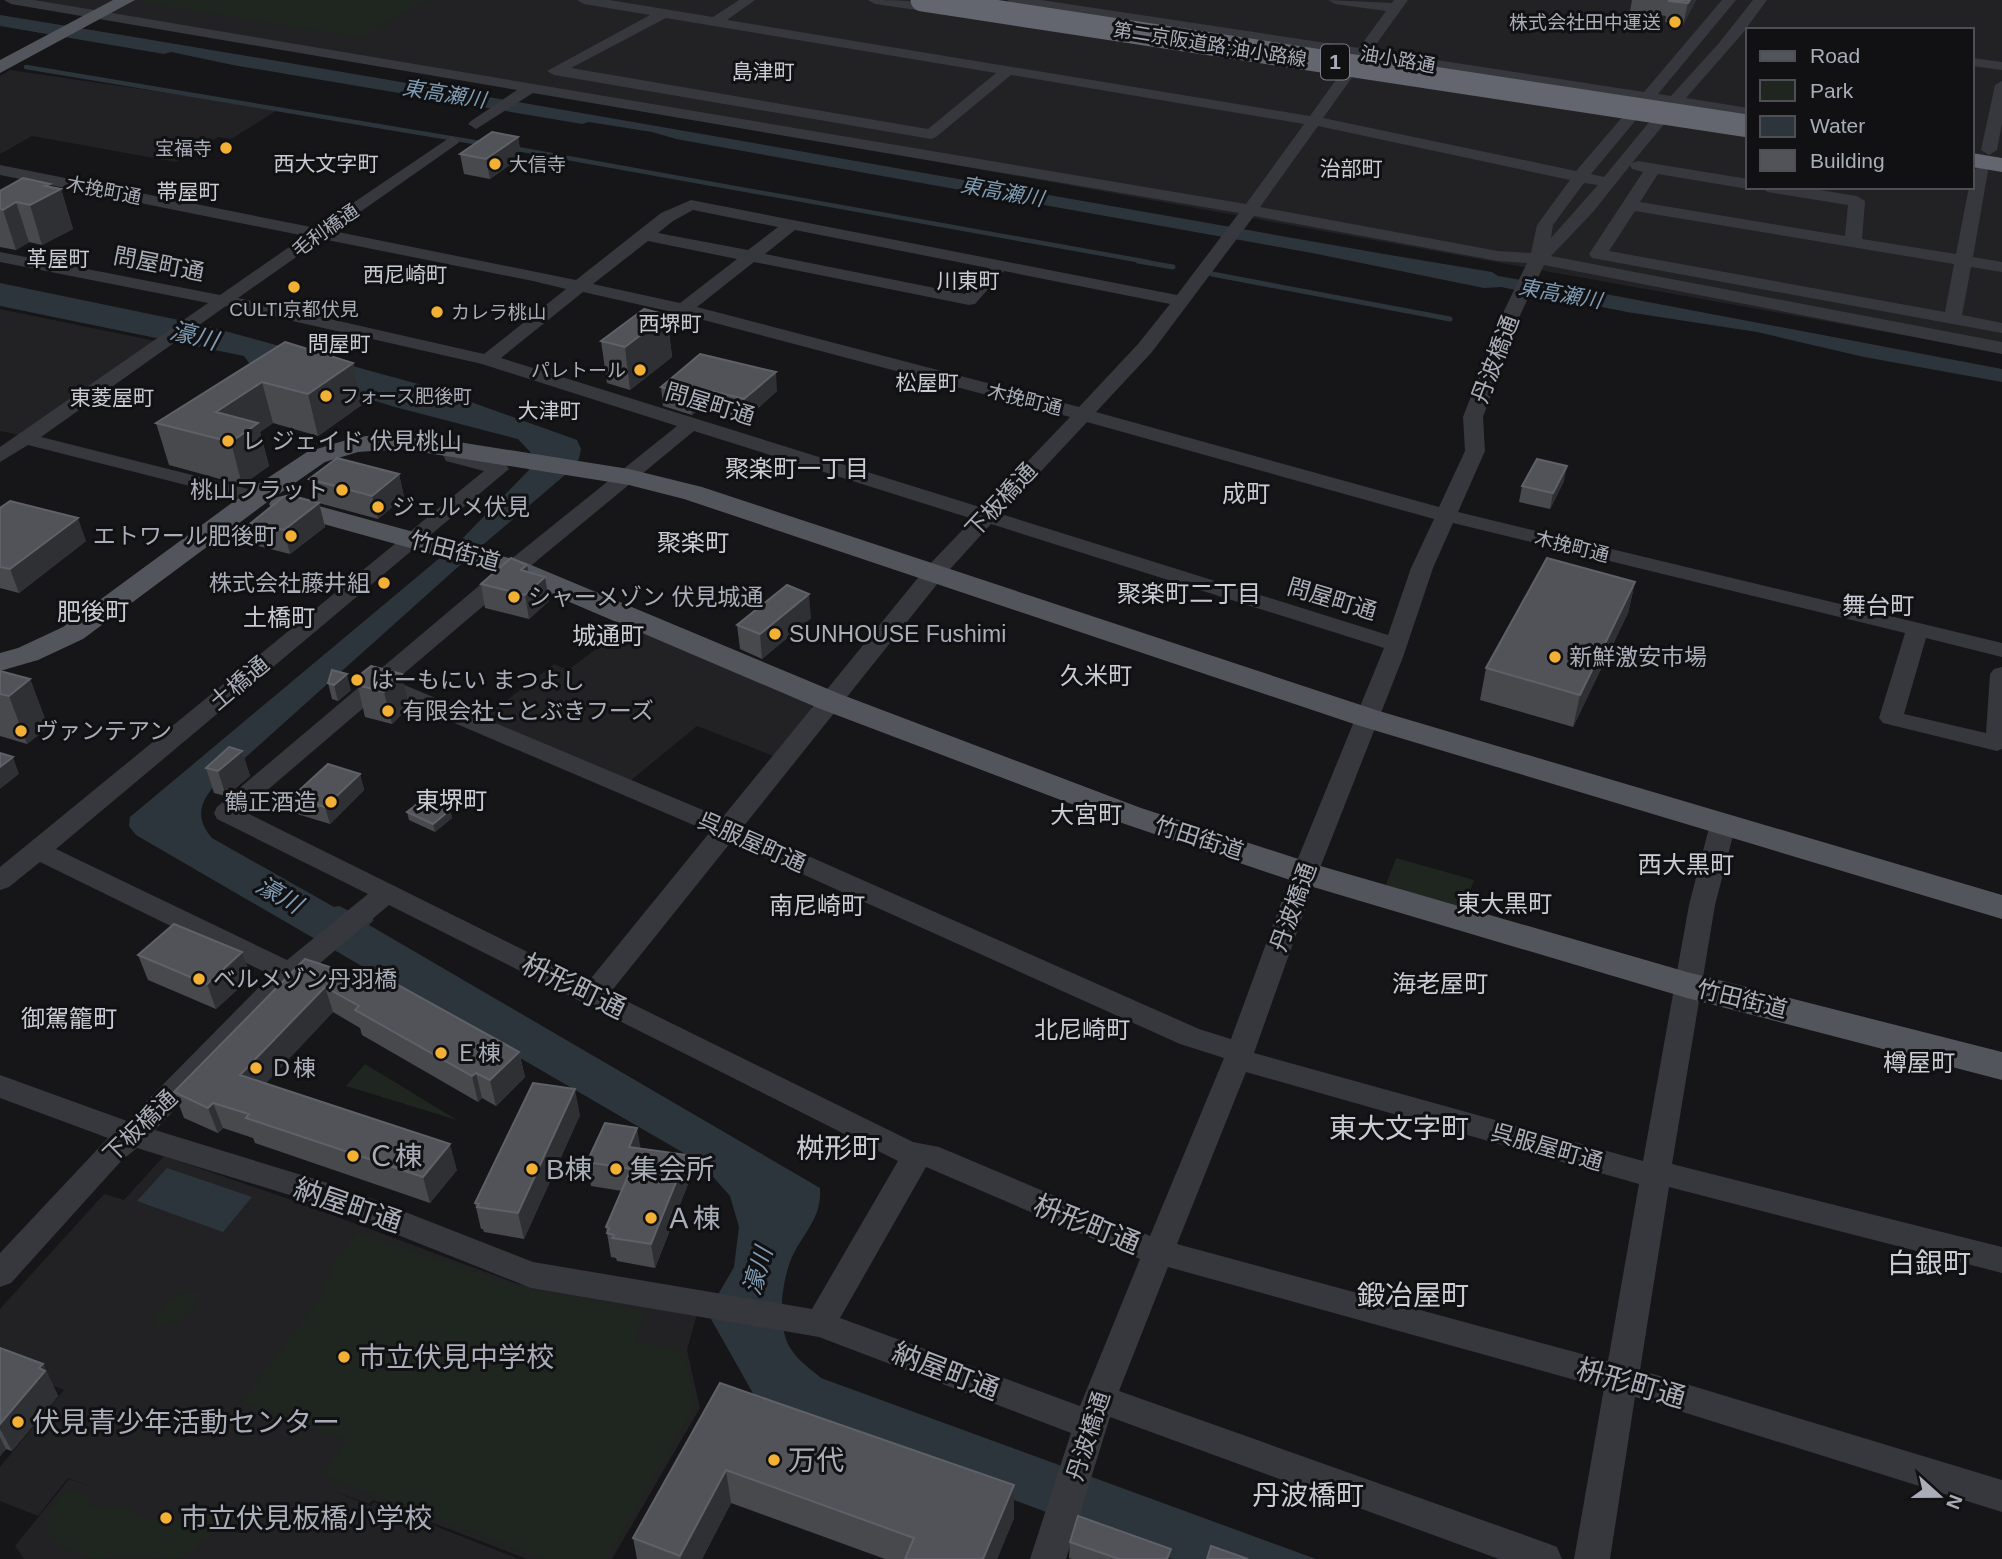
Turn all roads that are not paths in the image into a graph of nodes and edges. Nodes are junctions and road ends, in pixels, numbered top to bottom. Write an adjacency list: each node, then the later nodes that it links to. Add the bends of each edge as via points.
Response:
1 (11, 0): 14 (street)
2 (126, 0): 14 (main road)
3 (584, 0): 13 (street)
4 (748, 0): 15 (street)
5 (875, 0): 24 (street, 油小路通)
6 (922, 0): 35 (highway, 第二京阪道路;油小路線 / 1, bridge)
7 (965, 0): 31 (highway, 第二京阪道路;油小路線 / 1)
8 (1014, 0): 18 (street, 油小路通)
9 (1335, 0): 12 (street)
10 (1729, 0): 16 (street, 丹波橋通)
11 (1760, 0): 17 (street, 丹波橋通)
12 (1398, 4): 18 (street, 下板橋通)
13 (665, 13): 15 (street); 22 (street)
14 (97, 17): 21 (main road); 25 (street)
15 (716, 22): 23 (street)
16 (1709, 24): 17 (street); 27 (street, 丹波橋通)
17 (1744, 29): 28 (street, 丹波橋通)
18 (1363, 52): 24 (street, 下板橋通); 27 (street, 油小路通)
19 (1974, 62): 20 (street)
20 (2002, 66)
21 (0, 67)
22 (557, 70): 23 (street, via 931,134); 25 (street)
23 (1008, 70): 32 (street)
24 (1349, 72): 30 (street, 油小路通); 32 (street, 下板橋通)
25 (534, 84): 34 (street); 50 (street)
26 (2002, 85): 39 (street)
27 (1650, 96): 28 (street, 油小路通); 30 (street, 丹波橋通)
28 (1675, 101): 29 (street, 油小路通); 33 (street, 丹波橋通)
29 (1746, 112)
30 (1631, 118): 33 (street, 油小路通); 38 (street, 丹波橋通)
31 (1746, 120)
32 (1314, 121): 44 (street); 50 (street, 下板橋通)
33 (1657, 122): 36 (street, 油小路通); 40 (street, 丹波橋通)
34 (479, 123)
35 (1746, 126)
36 (1746, 136)
37 (452, 141): 52 (street, 毛利橋通)
38 (1595, 159): 40 (street); 44 (street, 丹波橋通)
39 (1987, 160): 43 (street); 58 (street)
40 (1625, 164): 41 (street); 45 (street, 丹波橋通)
41 (1653, 169): 47 (street); 49 (street)
42 (9, 172): 46 (street); 52 (street, 木挽町通)
43 (2002, 175)
44 (1580, 177): 45 (street); 59 (street, 丹波橋通, via 1545,225)
45 (1609, 183): 59 (street, 丹波橋通, via 1571,230)
46 (0, 184)
47 (1746, 184)
48 (1781, 189): 55 (street, via 1857,201)
49 (1630, 205): 55 (street); 67 (street, via 1598,254)
50 (1249, 211): 59 (street); 66 (street, 下板橋通)
51 (791, 225): 53 (street, via 691,205); 54 (street); 56 (street)
52 (319, 233): 64 (street, 木挽町通); 65 (street, 毛利橋通)
53 (645, 235): 56 (street); 64 (street)
54 (862, 240): 60 (street); 62 (street)
55 (1853, 242): 58 (street)
56 (752, 256): 62 (street); 68 (street)
57 (0, 257): 65 (street, 問屋町通)
58 (1963, 261): 61 (street); 69 (street)
59 (1537, 262): 71 (street); 80 (street, 丹波橋通, via 1513,309 1473,417 1475,450)
60 (999, 266): 62 (street, via 969,300); 66 (street)
61 (2002, 267)
62 (828, 271)
63 (1875, 283): 67 (street)
64 (582, 286): 68 (street, 木挽町通); 72 (street)
65 (222, 301): 72 (street, 問屋町通); 75 (street, 毛利橋通)
66 (1181, 301): 73 (street, 下板橋通, via 1145,348)
67 (1871, 303): 69 (street)
68 (683, 309): 73 (street, 木挽町通)
69 (1953, 318): 70 (street)
70 (2002, 328)
71 (2002, 348)
72 (487, 360): 74 (street, 問屋町通)
73 (1081, 414): 80 (street, 木挽町通); 81 (street, 下板橋通)
74 (692, 424): 78 (street); 81 (street, 問屋町通)
75 (26, 439): 77 (street); 79 (street)
76 (450, 449): 78 (main road); 79 (main road, via 402,441 356,445 316,457); 82 (street, 土橋通, via 453,457 499,469)
77 (0, 456)
78 (629, 477): 83 (street); 84 (main road, via 704,496)
79 (257, 497): 82 (main road, 竹田街道); 88 (main road, via 73,633)
80 (1444, 515): 85 (street, 木挽町通); 86 (street, 丹波橋通)
81 (987, 516): 84 (street, 下板橋通); 86 (street, 問屋町通)
82 (412, 540): 83 (main road, 竹田街道); 95 (street, 土橋通)
83 (500, 563): 90 (street); 91 (main road, 竹田街道)
84 (934, 573): 91 (street, 下板橋通); 92 (main road)
85 (1917, 629): 87 (street, 木挽町通); 89 (street, via 1891,718 1997,743)
86 (1395, 644): 92 (street, 丹波橋通)
87 (2002, 650)
88 (1, 670)
89 (2002, 674)
90 (380, 683): 94 (street, 呉服屋町通); 98 (street, 枡形町通, via 226,813)
91 (829, 701): 94 (street, 下板橋通); 96 (main road, 竹田街道, via 1130,815)
92 (1368, 718): 93 (main road); 96 (street, 丹波橋通)
93 (1723, 824): 99 (main road); 101 (street)
94 (725, 830): 102 (street, 下板橋通); 103 (street, 呉服屋町通)
95 (37, 850): 97 (street, 土橋通); 100 (street)
96 (1305, 873): 101 (main road, 竹田街道); 103 (street, 丹波橋通)
97 (0, 881)
98 (375, 902): 100 (street, 下板橋通); 102 (street, 枡形町通)
99 (2002, 907)
100 (290, 973): 106 (street, 下板橋通)
101 (1686, 985): 104 (main road, 竹田街道); 108 (street)
102 (593, 995): 107 (street, 枡形町通)
103 (1238, 1055): 108 (street, 呉服屋町通); 109 (street, 丹波橋通)
104 (2002, 1066)
105 (0, 1086): 106 (street, 納屋町通)
106 (132, 1135): 111 (street, 下板橋通, via 111,1152); 112 (street, 納屋町通, via 333,1197 531,1275)
107 (918, 1154): 109 (street, 枡形町通); 112 (street)
108 (1657, 1174): 110 (street, 呉服屋町通); 113 (street)
109 (1158, 1251): 113 (street, 枡形町通); 114 (street, 丹波橋通)
110 (2002, 1260)
111 (0, 1274)
112 (810, 1321): 114 (street, 納屋町通)
113 (1623, 1379): 115 (street, 枡形町通); 118 (street)
114 (1091, 1427): 116 (street, 丹波橋通); 117 (street, 納屋町通)
115 (2002, 1496)
116 (1048, 1559)
117 (1544, 1559)
118 (1592, 1559)

